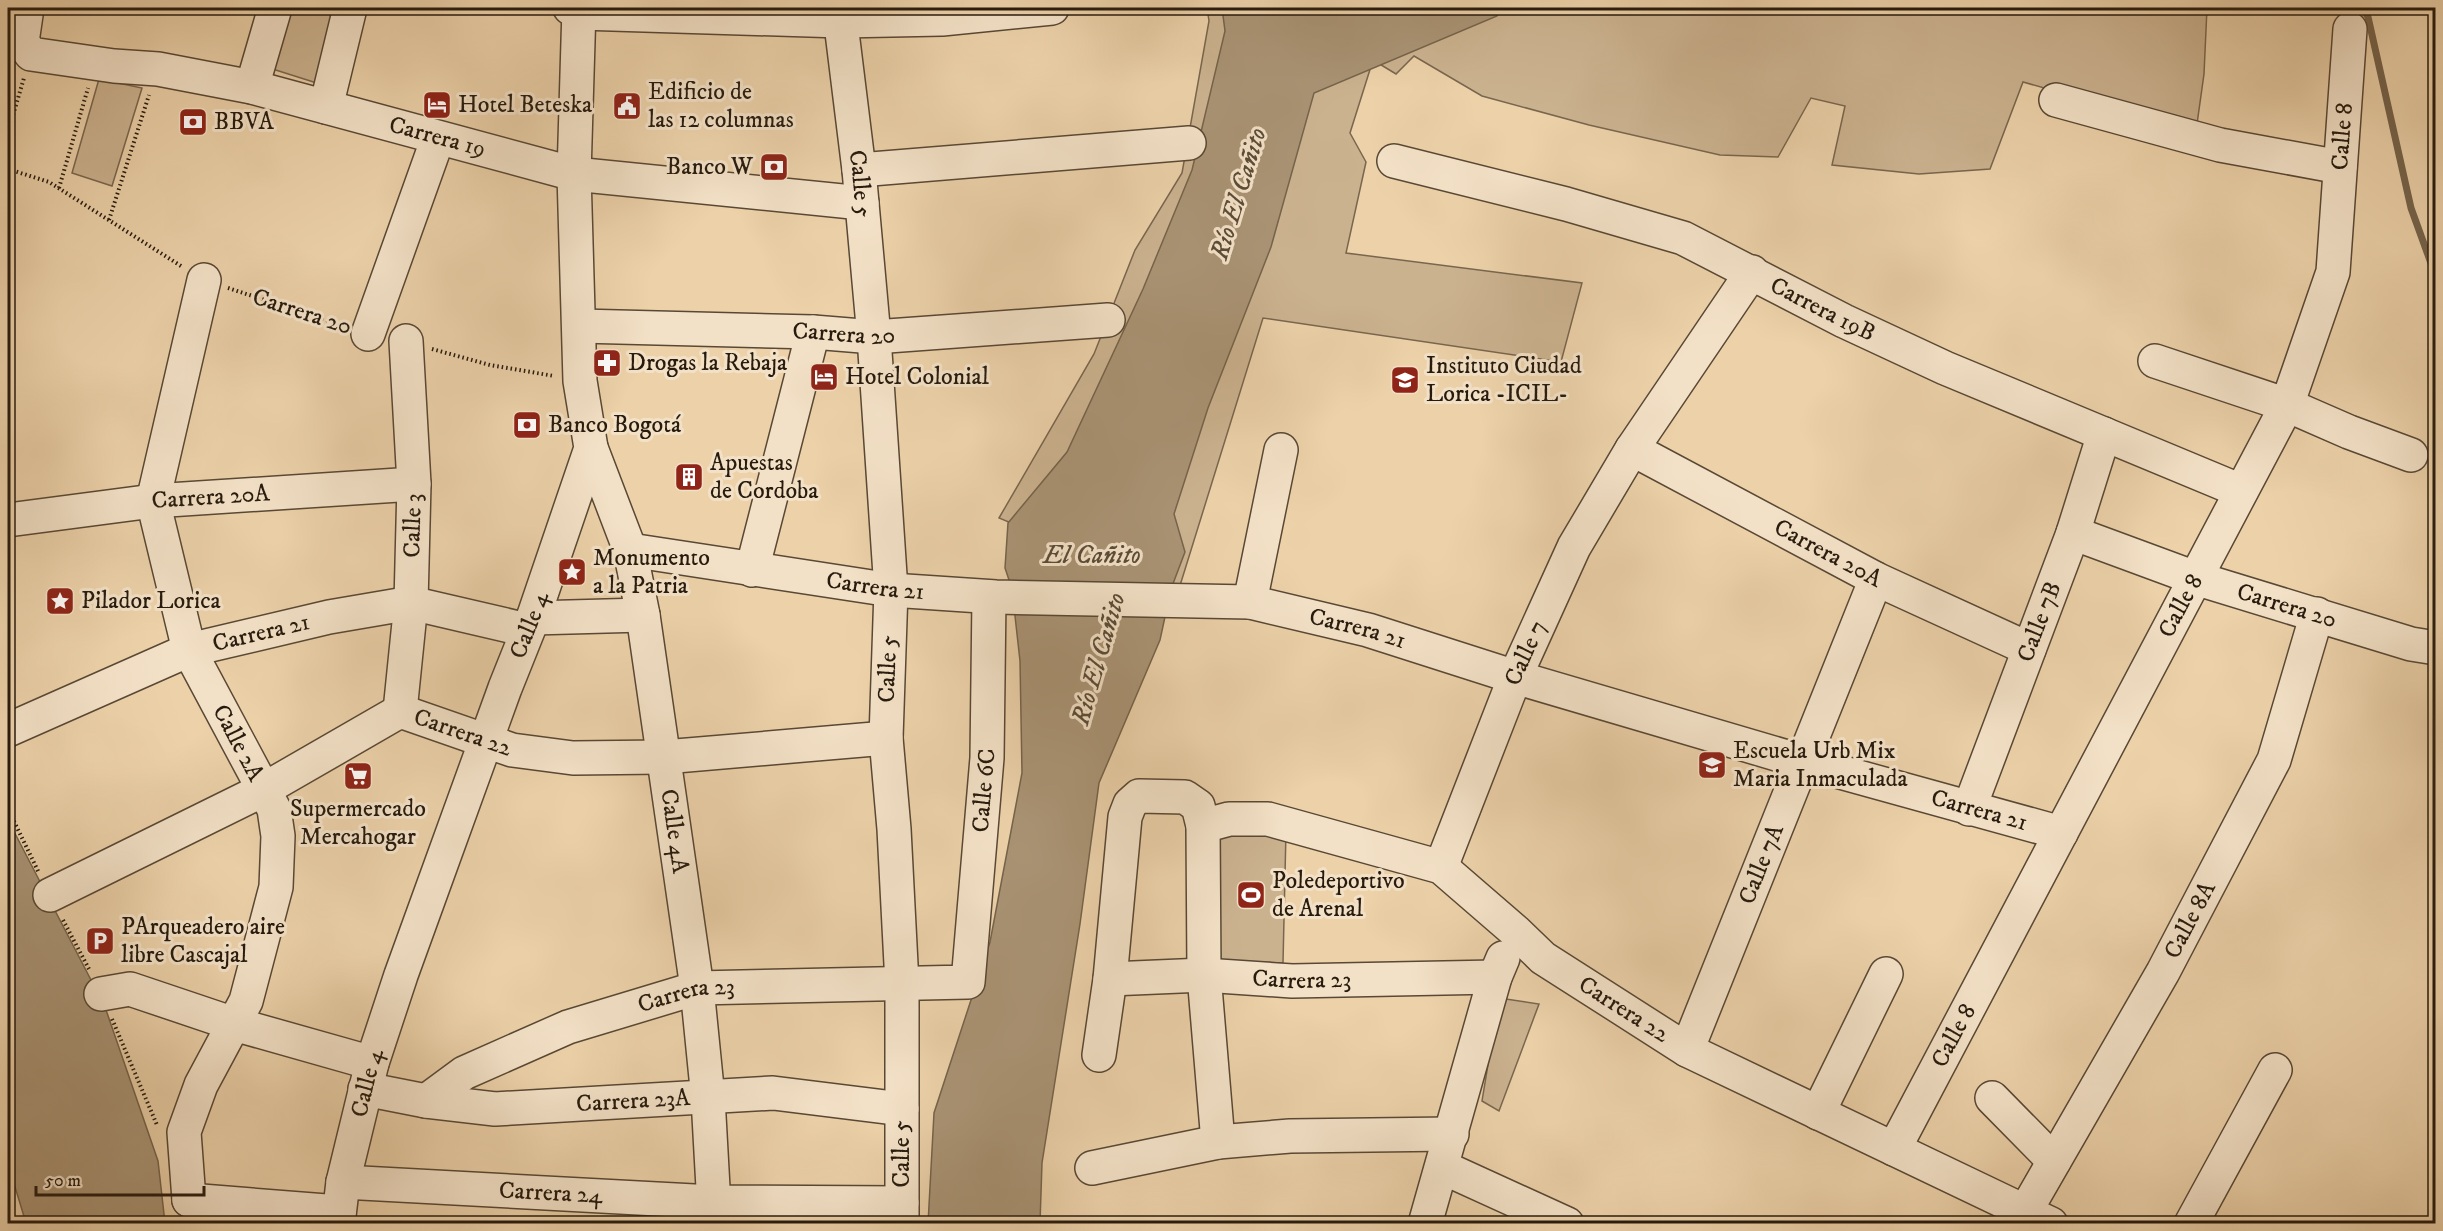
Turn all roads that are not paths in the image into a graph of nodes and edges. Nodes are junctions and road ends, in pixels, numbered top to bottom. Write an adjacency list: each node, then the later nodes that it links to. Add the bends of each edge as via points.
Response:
1 (27, 8): 9 (street, Carrera 19, via 27,48 94,64 158,69)
2 (275, 8): 9 (street)
3 (350, 8): 11 (street)
4 (1052, 8): 6 (street)
5 (576, 9): 7 (street); 17 (street, Calle 4)
6 (942, 13): 7 (street)
7 (840, 14): 16 (street, Calle 5)
8 (2350, 29): 15 (street, Calle 8)
9 (252, 87): 11 (street, Carrera 19)
10 (2056, 100): 15 (street, via 2220,145)
11 (326, 108): 12 (street, Carrera 19)
12 (438, 138): 17 (street, Carrera 19); 24 (street)
13 (1189, 143): 16 (street)
14 (1394, 160): 19 (street, Carrera 19B, via 1683,238)
15 (2340, 168): 28 (street, Calle 8, via 2333,272)
16 (859, 170): 18 (street, Calle 5)
17 (574, 174): 18 (street, Carrera 19); 22 (street, Calle 4)
18 (862, 204): 25 (street, Calle 5)
19 (1752, 272): 29 (street, Carrera 19B, via 1945,368); 31 (street, Calle 7)
20 (204, 280): 36 (street, Calle 2A)
21 (1108, 320): 25 (street, Carrera 20)
22 (580, 326): 23 (street, Carrera 20); 30 (street, Calle 4, via 580,381)
23 (813, 332): 25 (street, Carrera 20); 40 (street)
24 (368, 334)
25 (874, 338): 43 (street, Calle 5)
26 (406, 341): 34 (street, Calle 3)
27 (2155, 361): 28 (street)
28 (2287, 405): 33 (street); 35 (street, Calle 8)
29 (2104, 434): 35 (street, Carrera 19B); 38 (street, Calle 7B)
30 (591, 448): 39 (street, Calle 4A); 49 (street, Calle 4)
31 (1632, 449): 41 (street, Carrera 20A); 53 (street, Calle 7, via 1574,547)
32 (1281, 450): 45 (street)
33 (2411, 455)
34 (414, 484): 36 (street, Carrera 20A); 46 (street, Calle 3)
35 (2241, 491): 42 (street, Calle 8)
36 (153, 501): 37 (street, Carrera 20A); 52 (street, Calle 2A)
37 (8, 520)
38 (2073, 533): 42 (street, Carrera 20); 51 (street, Calle 7B)
39 (630, 550): 40 (street, Carrera 21); 48 (street, Calle 4A)
40 (752, 570): 43 (street, Carrera 21)
41 (1876, 579): 51 (street, Carrera 20A); 59 (street, Calle 7A)
42 (2195, 579): 47 (street, Carrera 20); 63 (street, Calle 8)
43 (891, 590): 44 (street, Carrera 21); 56 (street, Calle 5)
44 (992, 597): 45 (street, Carrera 21); 71 (street, Calle 6C, via 987,758)
45 (1250, 602): 53 (street, Carrera 21, via 1368,630)
46 (411, 603): 49 (street, Carrera 21); 52 (street, Carrera 21, via 329,617); 54 (street, Calle 3)
47 (2317, 614): 50 (street, Carrera 20); 88 (street, Calle 8A, via 2274,760 2163,972)
48 (643, 615): 49 (street, Carrera 21); 58 (street, Calle 4A)
49 (530, 624): 57 (street, Calle 4)
50 (2436, 648)
51 (2029, 649): 61 (street, Calle 7B)
52 (189, 650): 55 (street, Carrera 21); 60 (street, Calle 2A)
53 (1515, 677): 59 (street, Carrera 21); 64 (street, Calle 7)
54 (400, 711): 57 (street, Carrera 22); 60 (street, Carrera 22)
55 (8, 730)
56 (886, 738): 58 (street, Carrera 22); 72 (street, Calle 5)
57 (486, 741): 58 (street, Carrera 22, via 512,750 573,758); 79 (street, Calle 4)
58 (664, 757): 73 (street, Calle 4A)
59 (1804, 762): 61 (street, Carrera 21); 76 (street, Calle 7A)
60 (263, 790): 65 (street, Carrera 22); 75 (street, Calle 2A, via 274,809 278,836 276,887 246,1001)
61 (1969, 809): 63 (street, Carrera 21)
62 (1203, 826): 64 (street, Carrera 22, via 1229,819 1268,819); 68 (street); 70 (street, via 1198,806 1185,797 1139,796 1130,804 1125,817)
63 (2061, 833): 87 (street, Calle 8)
64 (1441, 867): 66 (street, Carrera 22)
65 (50, 895)
66 (1515, 931): 69 (street); 76 (street, Carrera 22, via 1543,958)
67 (1886, 974): 84 (street)
68 (1204, 975): 69 (street, Carrera 23, via 1292,981); 70 (street, Carrera 23); 86 (street)
69 (1495, 977): 85 (street)
70 (1110, 979): 77 (street)
71 (968, 982): 72 (street, Carrera 23)
72 (902, 984): 73 (street, Carrera 23); 83 (street, Calle 5)
73 (697, 988): 80 (street, Calle 4A); 82 (street, Carrera 23, via 568,1027 464,1073)
74 (101, 994): 75 (street, via 130,989)
75 (234, 1024): 79 (street); 92 (street, Calle 2A, via 201,1084 184,1132)
76 (1687, 1050): 84 (street, Carrera 22)
77 (1099, 1055)
78 (2275, 1070): 98 (street)
79 (368, 1076): 82 (street, Carrera 23A); 91 (street, Calle 4)
80 (708, 1098): 82 (street, Carrera 23A, via 495,1109); 83 (street, Carrera 23A, via 773,1093); 93 (street, Calle 4A)
81 (1992, 1098): 88 (street)
82 (426, 1101)
83 (902, 1109): 94 (street, Calle 5)
84 (1818, 1113): 87 (street, Carrera 22)
85 (1452, 1134): 86 (street, via 1290,1136); 89 (street)
86 (1218, 1142): 90 (street)
87 (1894, 1149): 95 (street, Carrera 22)
88 (2054, 1161): 95 (street, Calle 8A)
89 (1442, 1167): 96 (street); 97 (street)
90 (1092, 1168)
91 (340, 1206): 92 (street, Carrera 24); 93 (street, Carrera 24)
92 (182, 1212)
93 (714, 1213): 94 (street, Carrera 24)
94 (902, 1213)
95 (2039, 1217)
96 (1425, 1224)
97 (1567, 1224)
98 (2191, 1224)

